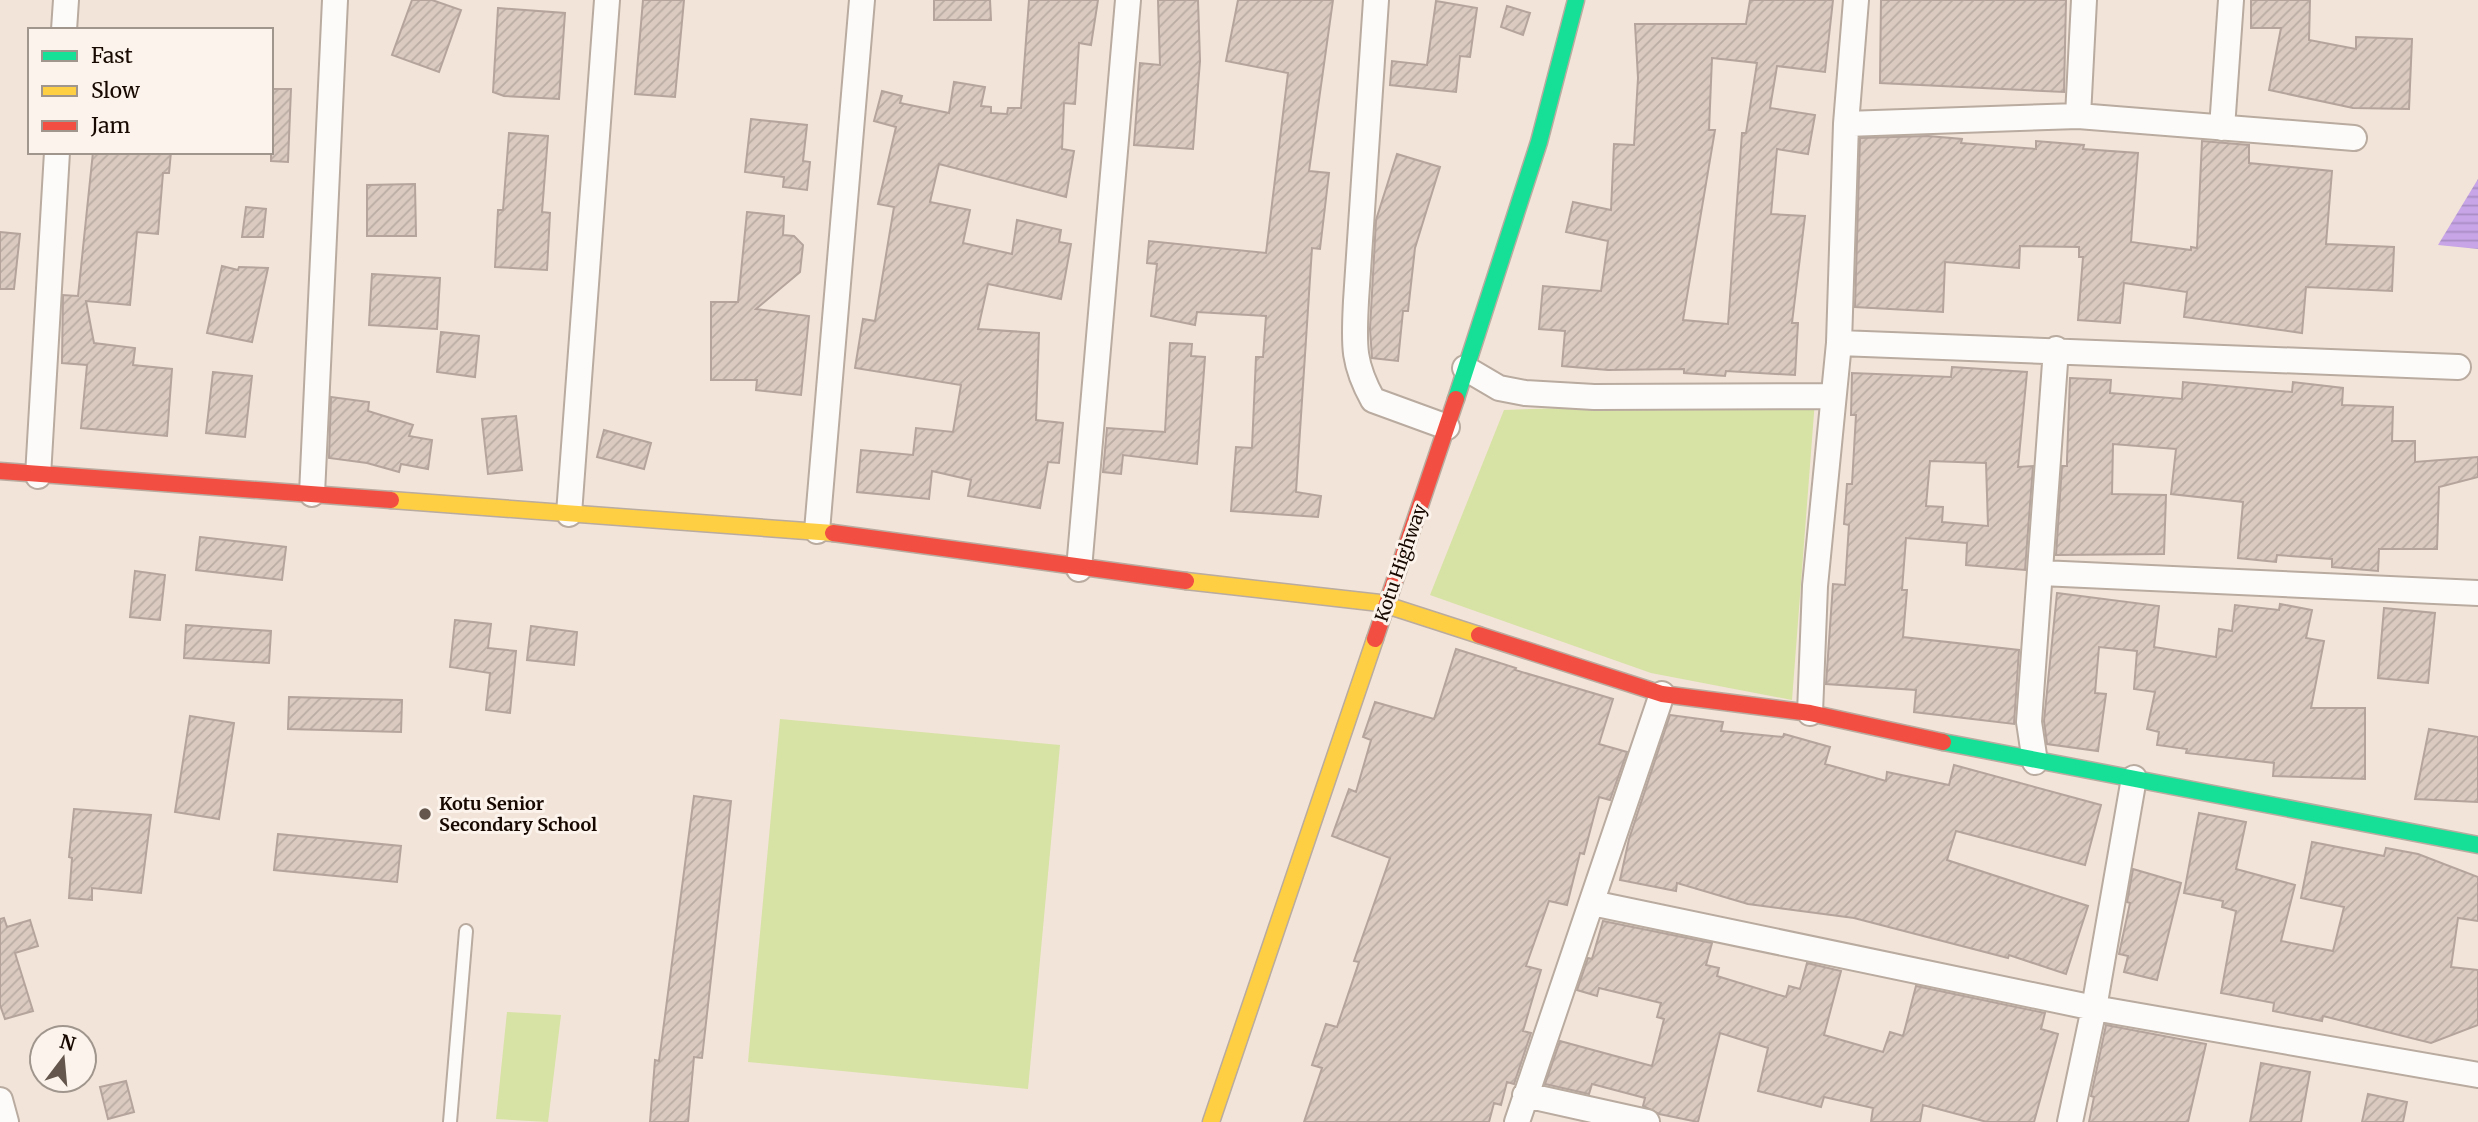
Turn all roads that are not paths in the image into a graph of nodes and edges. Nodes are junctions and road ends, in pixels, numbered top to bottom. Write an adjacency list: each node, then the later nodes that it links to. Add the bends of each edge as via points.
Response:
1 (66, 0): 11 (street)
2 (335, 0): 25 (street)
3 (607, 0): 26 (street)
4 (862, 0): 27 (street)
5 (1128, 0): 28 (street)
6 (1376, 0): 22 (street, via 1356,301 1358,372 1373,400)
7 (1576, 0): 20 (street, Kotu Highway, via 1539,142)
8 (1856, 0): 13 (street)
9 (2084, 0): 12 (street)
10 (2231, 0): 14 (street)
11 (64, 28)
12 (2078, 116): 13 (street); 14 (street)
13 (1846, 124): 17 (street)
14 (2222, 128): 15 (street)
15 (2354, 138)
16 (57, 154): 24 (street)
17 (1839, 343): 18 (street); 21 (street)
18 (2056, 349): 19 (street); 29 (street)
19 (2458, 367)
20 (1465, 368): 21 (street, via 1499,388 1539,394); 22 (street, Kotu Highway)
21 (1832, 396): 33 (street, via 1815,586)
22 (1447, 426): 31 (street, Kotu Highway)
23 (0, 471): 24 (street)
24 (38, 476): 25 (street)
25 (312, 494): 26 (street)
26 (569, 514): 27 (street)
27 (817, 531): 28 (street)
28 (1079, 569): 31 (street)
29 (2041, 573): 30 (street); 34 (street, via 2029,722)
30 (2478, 593)
31 (1387, 605): 32 (street); 45 (street, Kotu Highway)
32 (1662, 694): 33 (street); 37 (street)
33 (1810, 713): 34 (street)
34 (2035, 762): 35 (street)
35 (2134, 778): 36 (street); 39 (street)
36 (2478, 845)
37 (1592, 903): 39 (street); 41 (street)
38 (466, 931): 44 (lane)
39 (2094, 1008): 40 (street); 48 (street)
40 (2478, 1075)
41 (1525, 1095): 46 (street); 47 (street)
42 (0, 1100): 43 (street)
43 (6, 1122)
44 (450, 1122)
45 (1211, 1122)
46 (1517, 1122)
47 (1647, 1122)
48 (2070, 1122)

